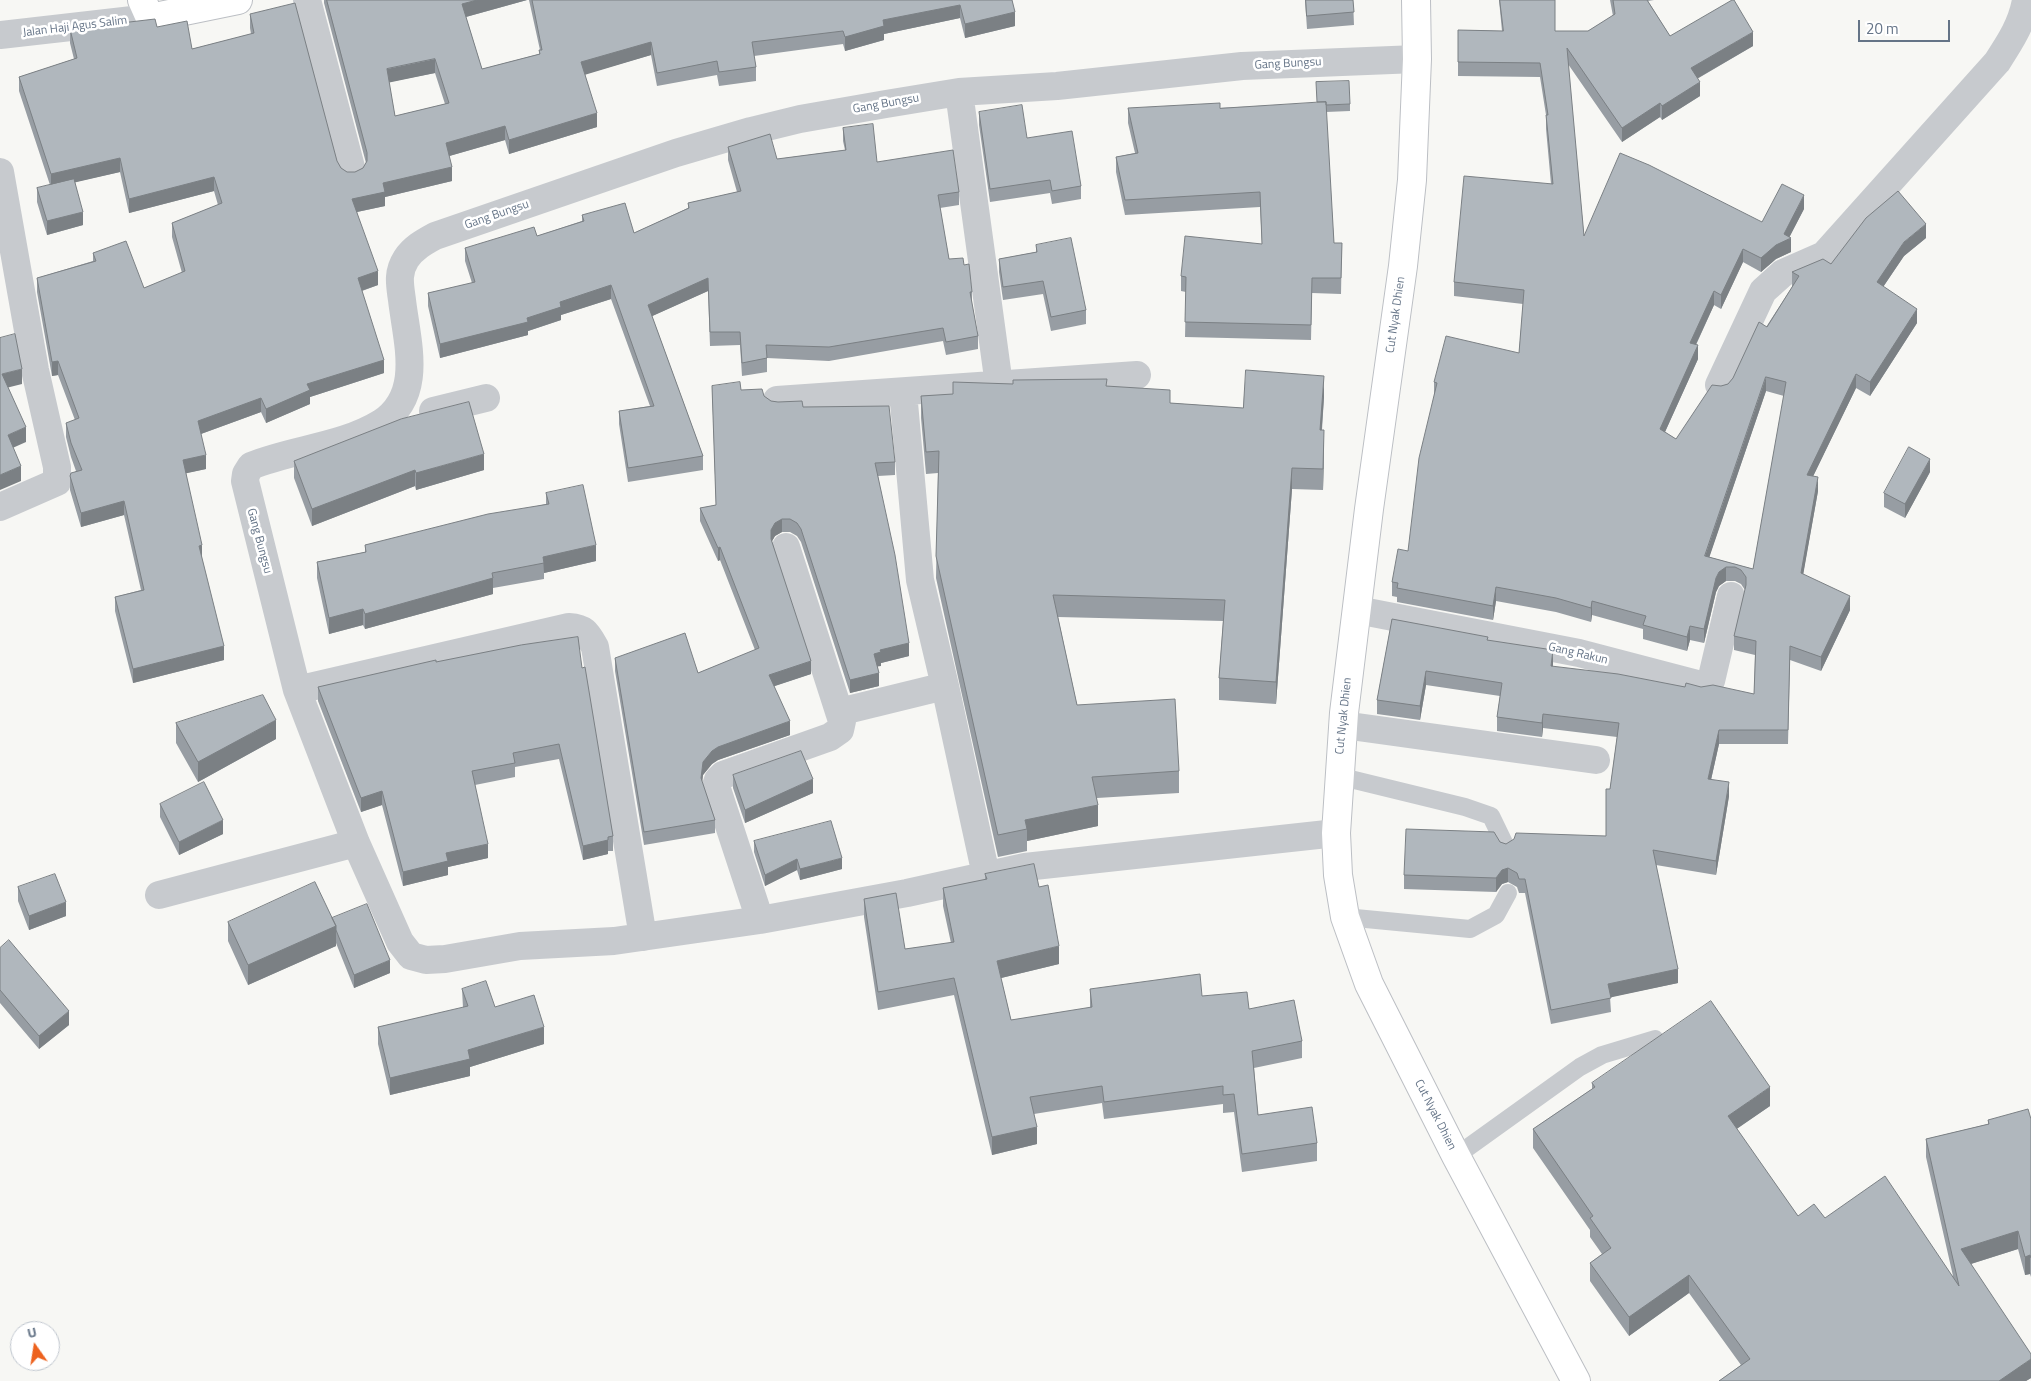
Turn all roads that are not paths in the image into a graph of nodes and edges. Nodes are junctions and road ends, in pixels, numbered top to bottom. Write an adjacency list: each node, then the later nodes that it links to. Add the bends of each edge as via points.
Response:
1 (238, 0): 5 (main road)
2 (307, 0): 9 (street)
3 (1416, 0): 7 (main road, Cut Nyak Dhien)
4 (2026, 0): 13 (street, via 2018,28 1997,62 1824,255 1783,273 1763,291)
5 (146, 9): 6 (street, Jalan Haji Agus Salim)
6 (0, 36)
7 (1417, 58): 8 (street, Gang Bungsu, via 1242,66 1057,86); 21 (main road, Cut Nyak Dhien, via 1411,190)
8 (959, 92): 12 (street); 17 (street, Gang Bungsu, via 800,119 751,131 676,153 435,236 417,246 399,276 410,369 407,393 397,409)
9 (352, 171)
10 (0, 172): 18 (street, via 35,370 57,467 57,482)
11 (1138, 375): 12 (street)
12 (999, 385): 14 (street)
13 (1719, 385)
14 (903, 392): 16 (street); 22 (street, via 920,580)
15 (486, 398): 17 (street)
16 (777, 400)
17 (371, 427): 23 (street, Gang Bungsu, via 350,437 250,466 244,481)
18 (0, 507)
19 (786, 547): 24 (street)
20 (1731, 596): 21 (street, Gang Rakun, via 1711,681 1704,686 1578,653)
21 (1357, 610): 25 (main road, Cut Nyak Dhien)
22 (946, 686): 24 (street); 31 (street)
23 (297, 690): 29 (street, Gang Bungsu); 36 (street, via 569,627 581,628 595,647)
24 (839, 712): 35 (street, via 842,720 840,730 830,737 723,775 718,780 716,786)
25 (1343, 725): 26 (street); 27 (main road, Cut Nyak Dhien)
26 (1596, 760)
27 (1338, 776): 28 (main road, Cut Nyak Dhien); 30 (lane, via 1491,816)
28 (1336, 832): 31 (street, via 1025,867); 34 (main road, Cut Nyak Dhien, via 1338,875)
29 (356, 843): 33 (street); 36 (street, Gang Bungsu, via 400,942 411,956 426,960 445,959 520,946)
30 (1506, 846)
31 (986, 875): 35 (street)
32 (1508, 893): 34 (lane, via 1496,915 1470,929)
33 (158, 895)
34 (1345, 917): 38 (main road, Cut Nyak Dhien, via 1369,984)
35 (760, 920): 36 (street)
36 (643, 937)
37 (1656, 1039): 38 (lane, via 1602,1055 1580,1067)
38 (1456, 1156): 39 (main road, Cut Nyak Dhien)
39 (1576, 1381)

